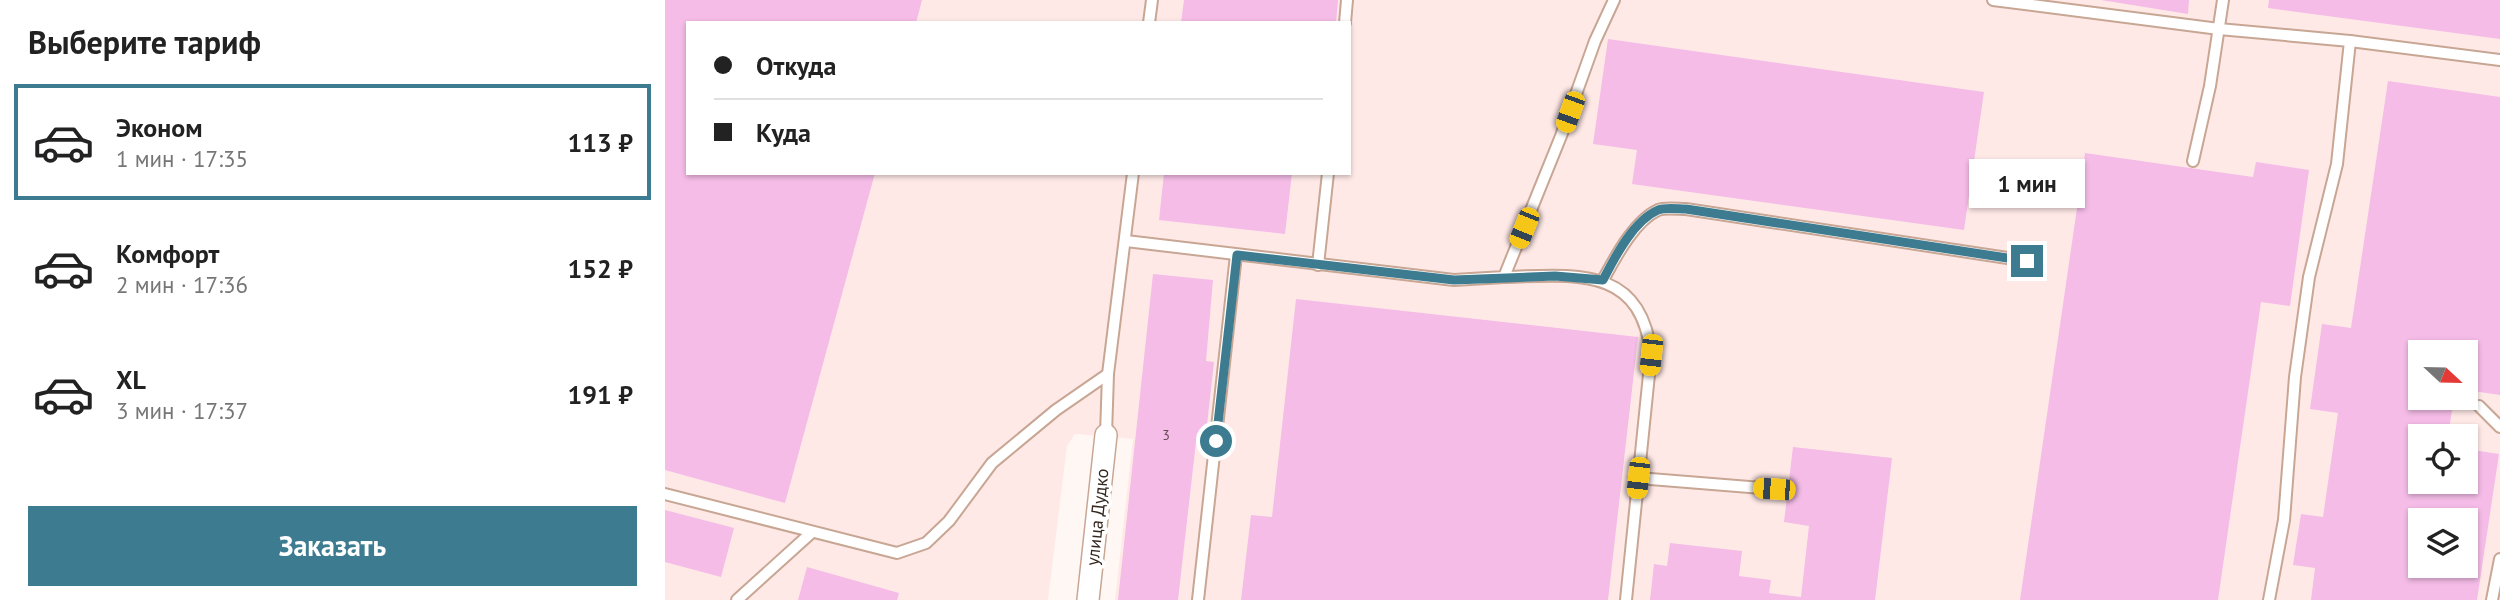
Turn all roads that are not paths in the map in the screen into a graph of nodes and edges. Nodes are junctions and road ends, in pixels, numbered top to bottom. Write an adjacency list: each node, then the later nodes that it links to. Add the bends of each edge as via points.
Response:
1 (1152, 0): 6 (lane)
2 (1347, 0): 7 (lane)
3 (1613, 0): 18 (lane)
4 (1993, 0): 8 (lane)
5 (2223, 0): 8 (lane)
6 (1149, 21)
7 (1345, 21)
8 (2219, 29): 9 (lane); 11 (lane)
9 (2350, 41): 10 (lane); 33 (lane, via 2337,164 2309,277 2295,377 2284,520)
10 (2500, 60)
11 (2193, 161)
12 (1133, 175): 14 (lane)
13 (1328, 175): 17 (lane)
14 (1126, 241): 15 (lane); 20 (lane)
15 (1237, 255): 17 (lane); 31 (lane)
16 (2027, 261): 19 (lane, via 1686,209 1659,210 1636,228)
17 (1318, 265): 18 (lane, via 1454,280)
18 (1504, 277): 19 (lane)
19 (1603, 280): 24 (lane, via 1625,292 1649,330 1651,355)
20 (1108, 374): 23 (lane); 27 (lane, via 992,463 949,522 926,543 897,553)
21 (2479, 406): 22 (lane)
22 (2500, 427)
23 (1106, 435): 30 (street, улица Дудко)
24 (1638, 478): 25 (lane); 32 (lane)
25 (1774, 489)
26 (665, 494): 27 (lane)
27 (811, 533): 29 (lane)
28 (2500, 559): 34 (lane)
29 (737, 600)
30 (1088, 600)
31 (1198, 600)
32 (1626, 600)
33 (2269, 600)
34 (2492, 600)

